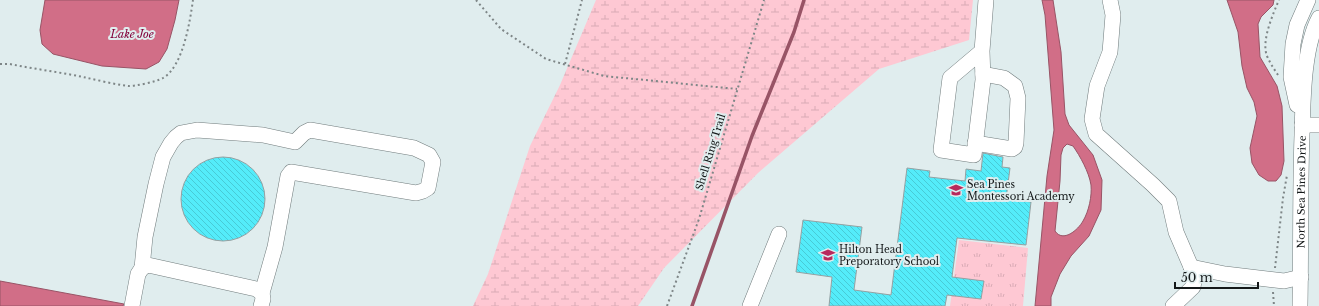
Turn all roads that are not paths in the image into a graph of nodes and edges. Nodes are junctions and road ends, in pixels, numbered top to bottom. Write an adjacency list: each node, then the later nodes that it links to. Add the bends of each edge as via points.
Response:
1 (986, 0): 5 (street)
2 (1110, 0): 12 (street, via 1113,15 1110,52 1097,86 1092,119 1096,134 1169,201 1176,232)
3 (1308, 0): 6 (street, North Sea Pines Drive, via 1297,25)
4 (1319, 18): 6 (street, North Sea Pines Drive, via 1314,26)
5 (982, 51): 7 (street); 10 (street, via 950,78 940,150 974,155)
6 (1306, 55): 8 (street, North Sea Pines Drive)
7 (983, 74): 10 (street); 10 (street, via 1004,78 1015,86 1018,98 1016,143 1012,149)
8 (1302, 125): 9 (street); 14 (street, North Sea Pines Drive)
9 (1319, 125)
10 (975, 143)
11 (779, 234): 17 (street)
12 (1191, 267): 14 (street, via 1273,280 1284,281); 18 (street, via 1195,276 1193,287)
13 (142, 268): 15 (street, via 148,265 256,289); 15 (street, via 145,237 163,157 181,133 197,130 263,135 295,142 310,130 414,148 429,155 433,162 428,188 416,193 291,172 288,176 275,247); 16 (street, via 138,274)
14 (1300, 277): 19 (street, North Sea Pines Drive)
15 (261, 300)
16 (132, 306)
17 (750, 306)
18 (1173, 306)
19 (1300, 306)

